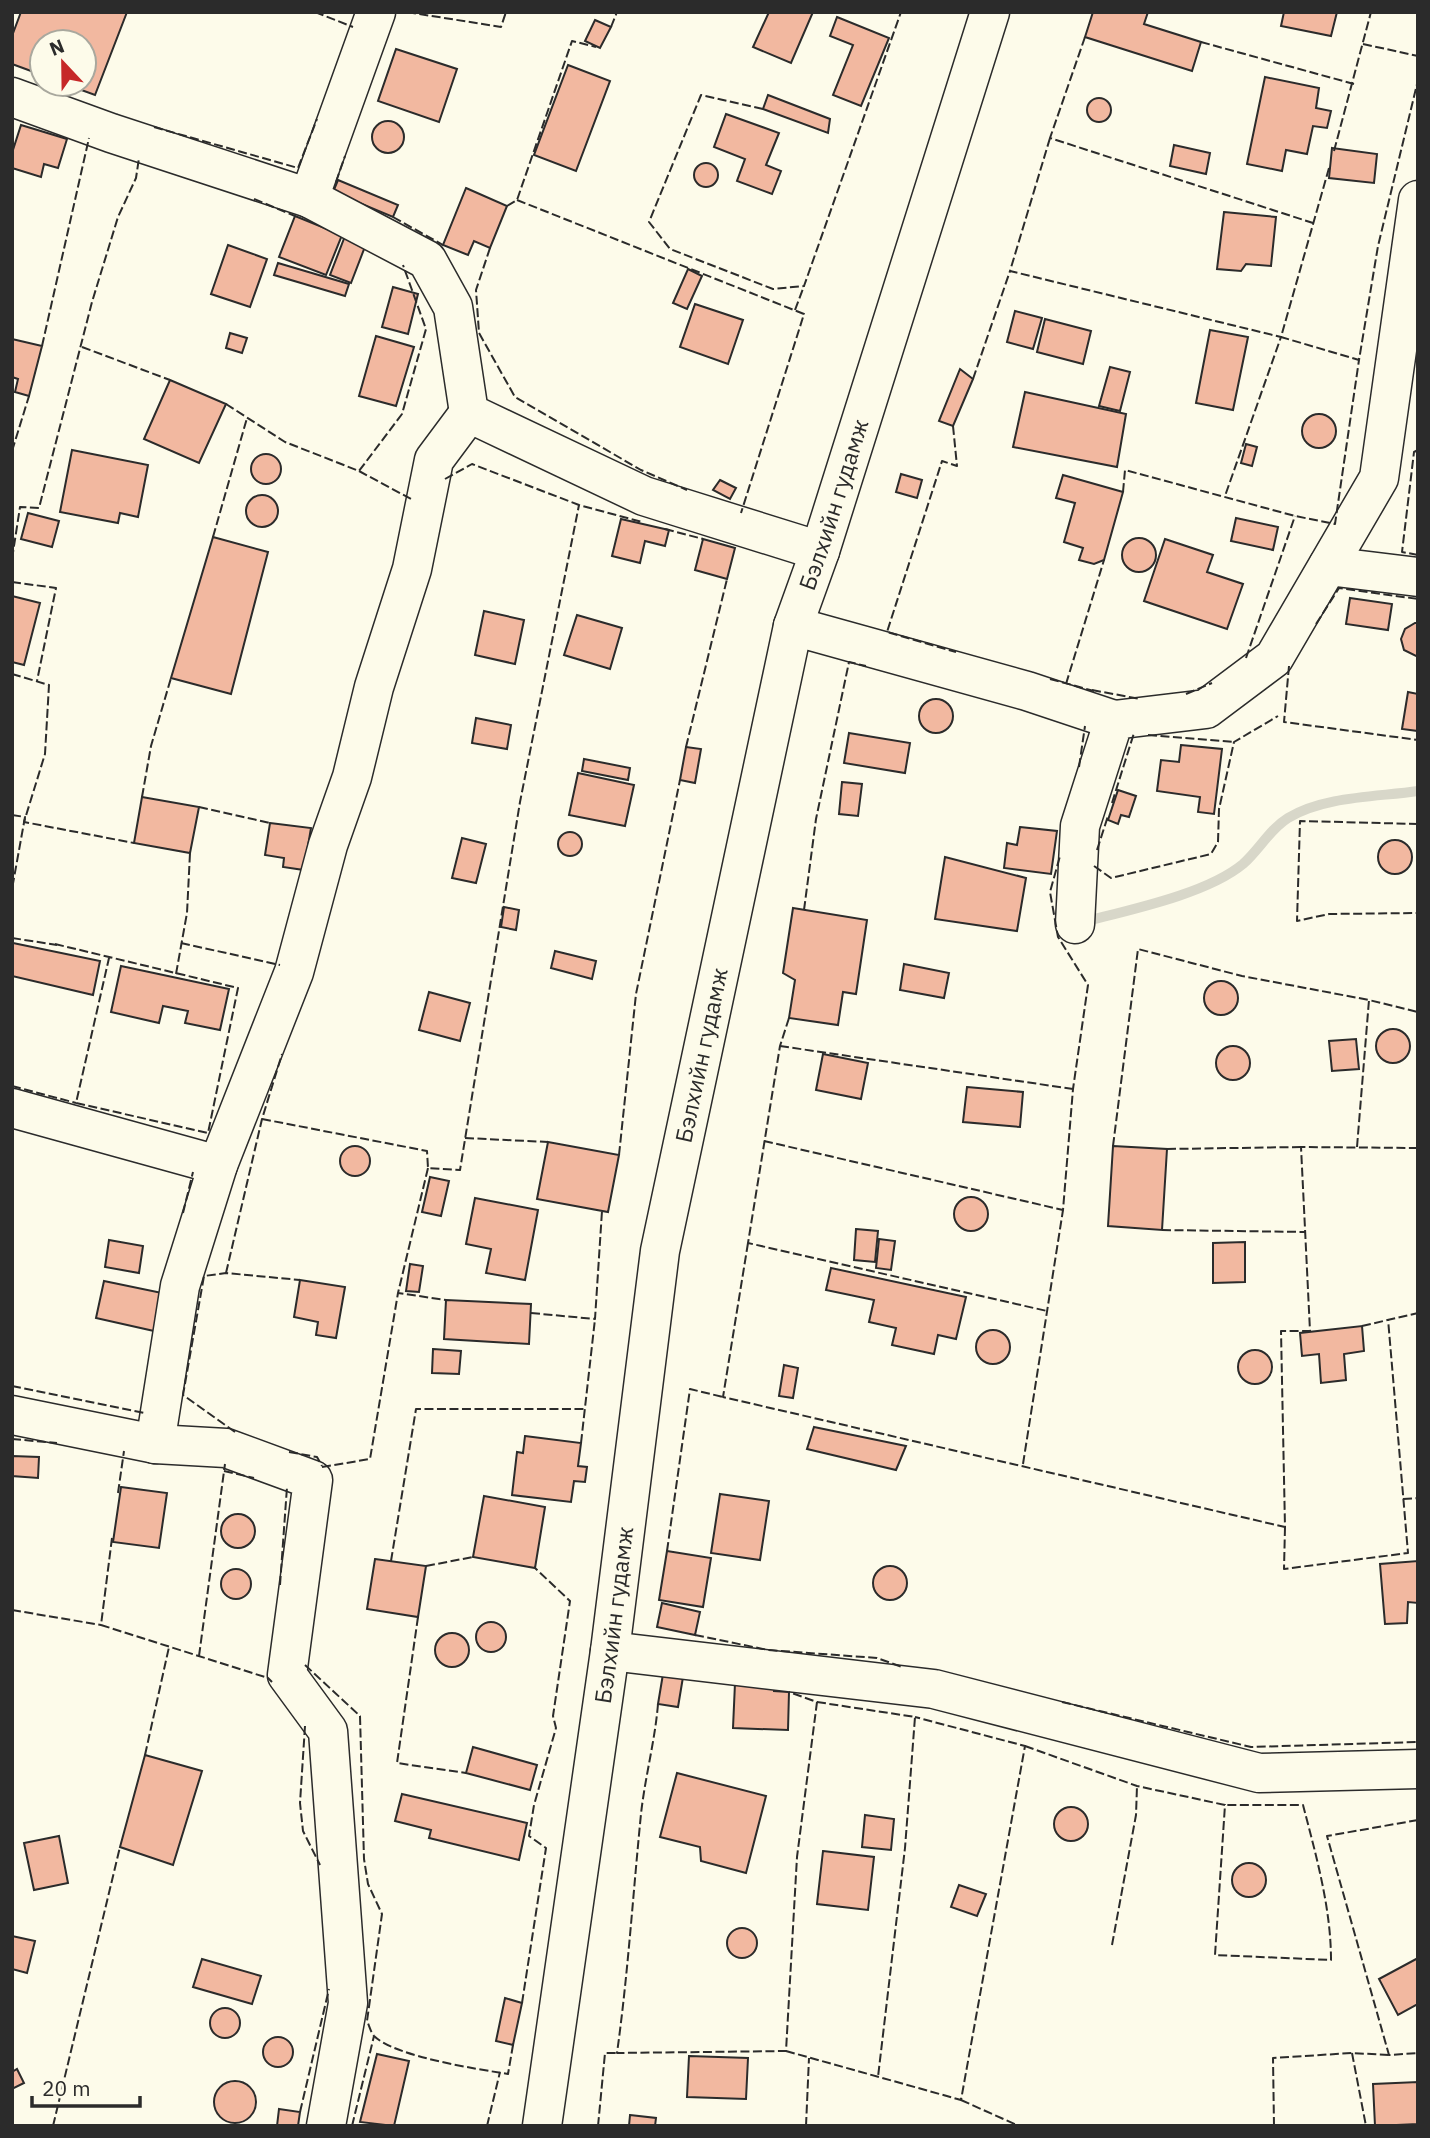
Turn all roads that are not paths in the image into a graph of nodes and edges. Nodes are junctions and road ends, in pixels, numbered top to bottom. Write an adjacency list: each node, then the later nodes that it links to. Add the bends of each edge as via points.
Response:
1 (376, 12): 4 (street)
2 (990, 12): 7 (street, Бэлхийн гудамж)
3 (12, 97): 4 (street)
4 (309, 198): 6 (street, via 427,260 453,307)
5 (1418, 200): 8 (street, via 1379,478)
6 (469, 413): 7 (street, via 644,496); 14 (street, via 434,460 412,569 294,972)
7 (820, 551): 10 (street, Бэлхийн гудамж)
8 (1328, 566): 9 (street); 11 (street, via 1274,658 1206,709)
9 (1418, 577)
10 (793, 626): 11 (street); 17 (street, Бэлхийн гудамж, via 660,1251)
11 (1114, 720): 12 (street, via 1080,826)
12 (1075, 924)
13 (12, 1108): 14 (street)
14 (218, 1165): 16 (street, via 180,1286)
15 (12, 1415): 16 (street)
16 (155, 1444): 19 (street, via 226,1448 313,1480 287,1675 328,1731 348,2003)
17 (610, 1651): 18 (street, via 934,1689 1259,1773); 20 (street, Бэлхийн гудамж)
18 (1418, 1769)
19 (326, 2126)
20 (542, 2126)

